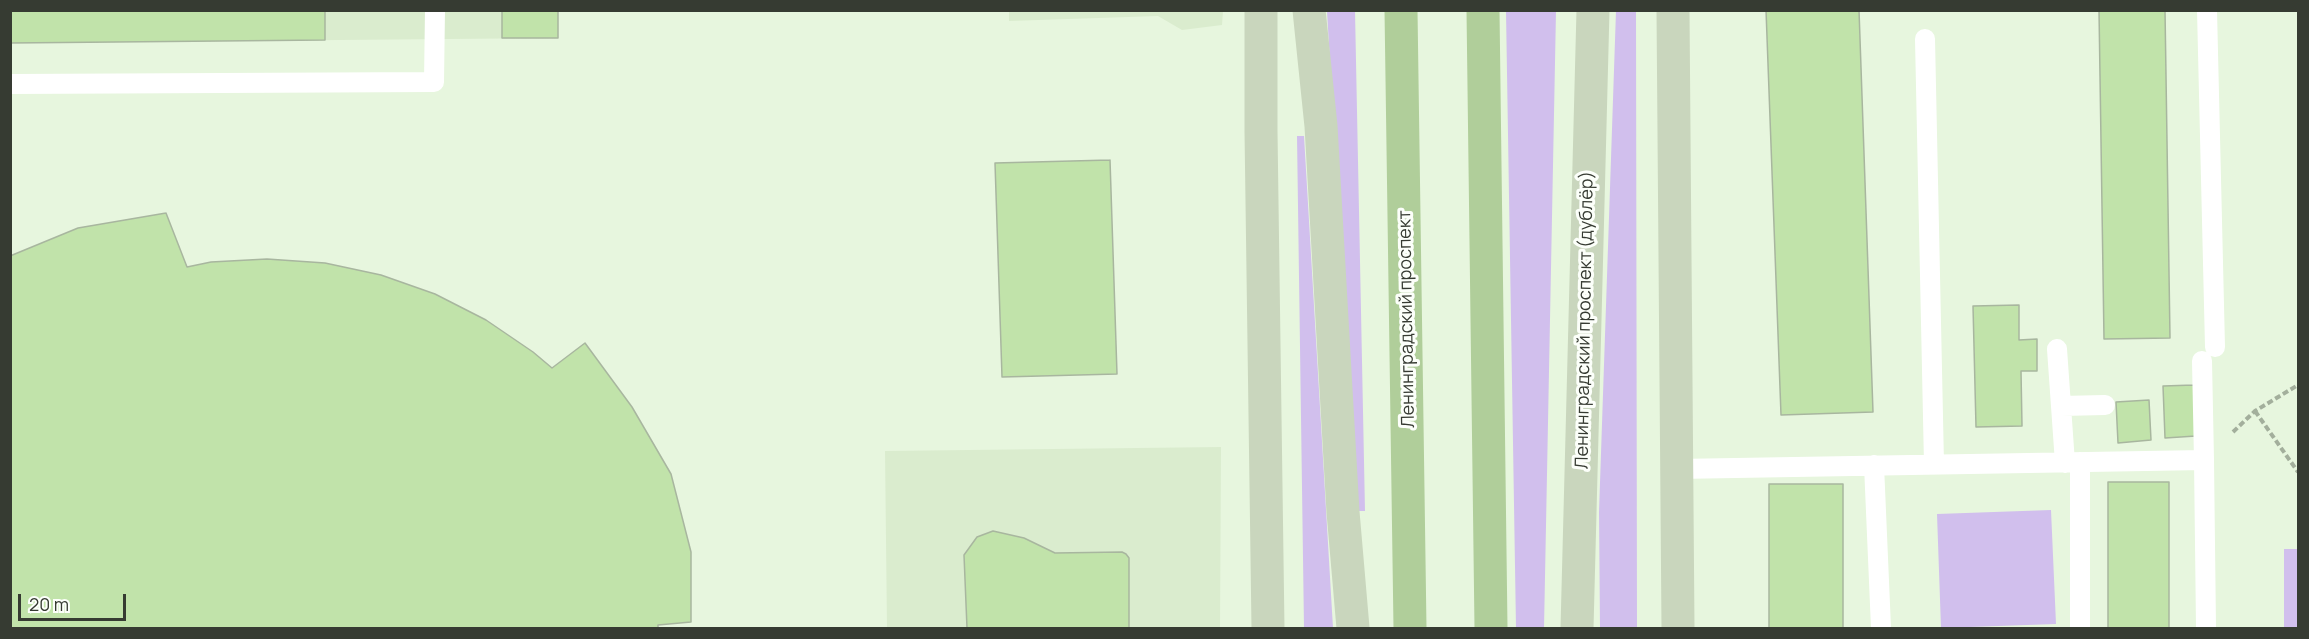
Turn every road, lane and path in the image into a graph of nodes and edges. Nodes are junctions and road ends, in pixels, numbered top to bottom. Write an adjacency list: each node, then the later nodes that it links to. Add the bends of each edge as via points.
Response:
1 (435, 10): 10 (lane, via 434,82)
2 (1261, 10): 22 (main road)
3 (1309, 10): 23 (main road, via 1321,126)
4 (1401, 10): 24 (main road, Ленинградский проспект)
5 (1483, 10): 25 (main road)
6 (1593, 10): 26 (main road, Ленинградский проспект (дублёр))
7 (1673, 10): 20 (main road)
8 (2207, 10): 16 (lane, via 2209,354)
9 (1925, 39): 18 (lane)
10 (10, 84)
11 (2057, 349): 14 (lane)
12 (2298, 385): 15 (path)
13 (2105, 405): 14 (lane)
14 (2061, 406): 17 (lane)
15 (2255, 411): 16 (path); 21 (path)
16 (2204, 460): 17 (lane); 30 (lane)
17 (2072, 462): 18 (lane); 29 (lane)
18 (1934, 464): 19 (lane)
19 (1874, 465): 20 (lane); 28 (lane)
20 (1677, 469): 27 (main road)
21 (2298, 472)
22 (1268, 628)
23 (1353, 628)
24 (1410, 628)
25 (1491, 628)
26 (1577, 628)
27 (1678, 628)
28 (1881, 628)
29 (2080, 628)
30 (2206, 628)

